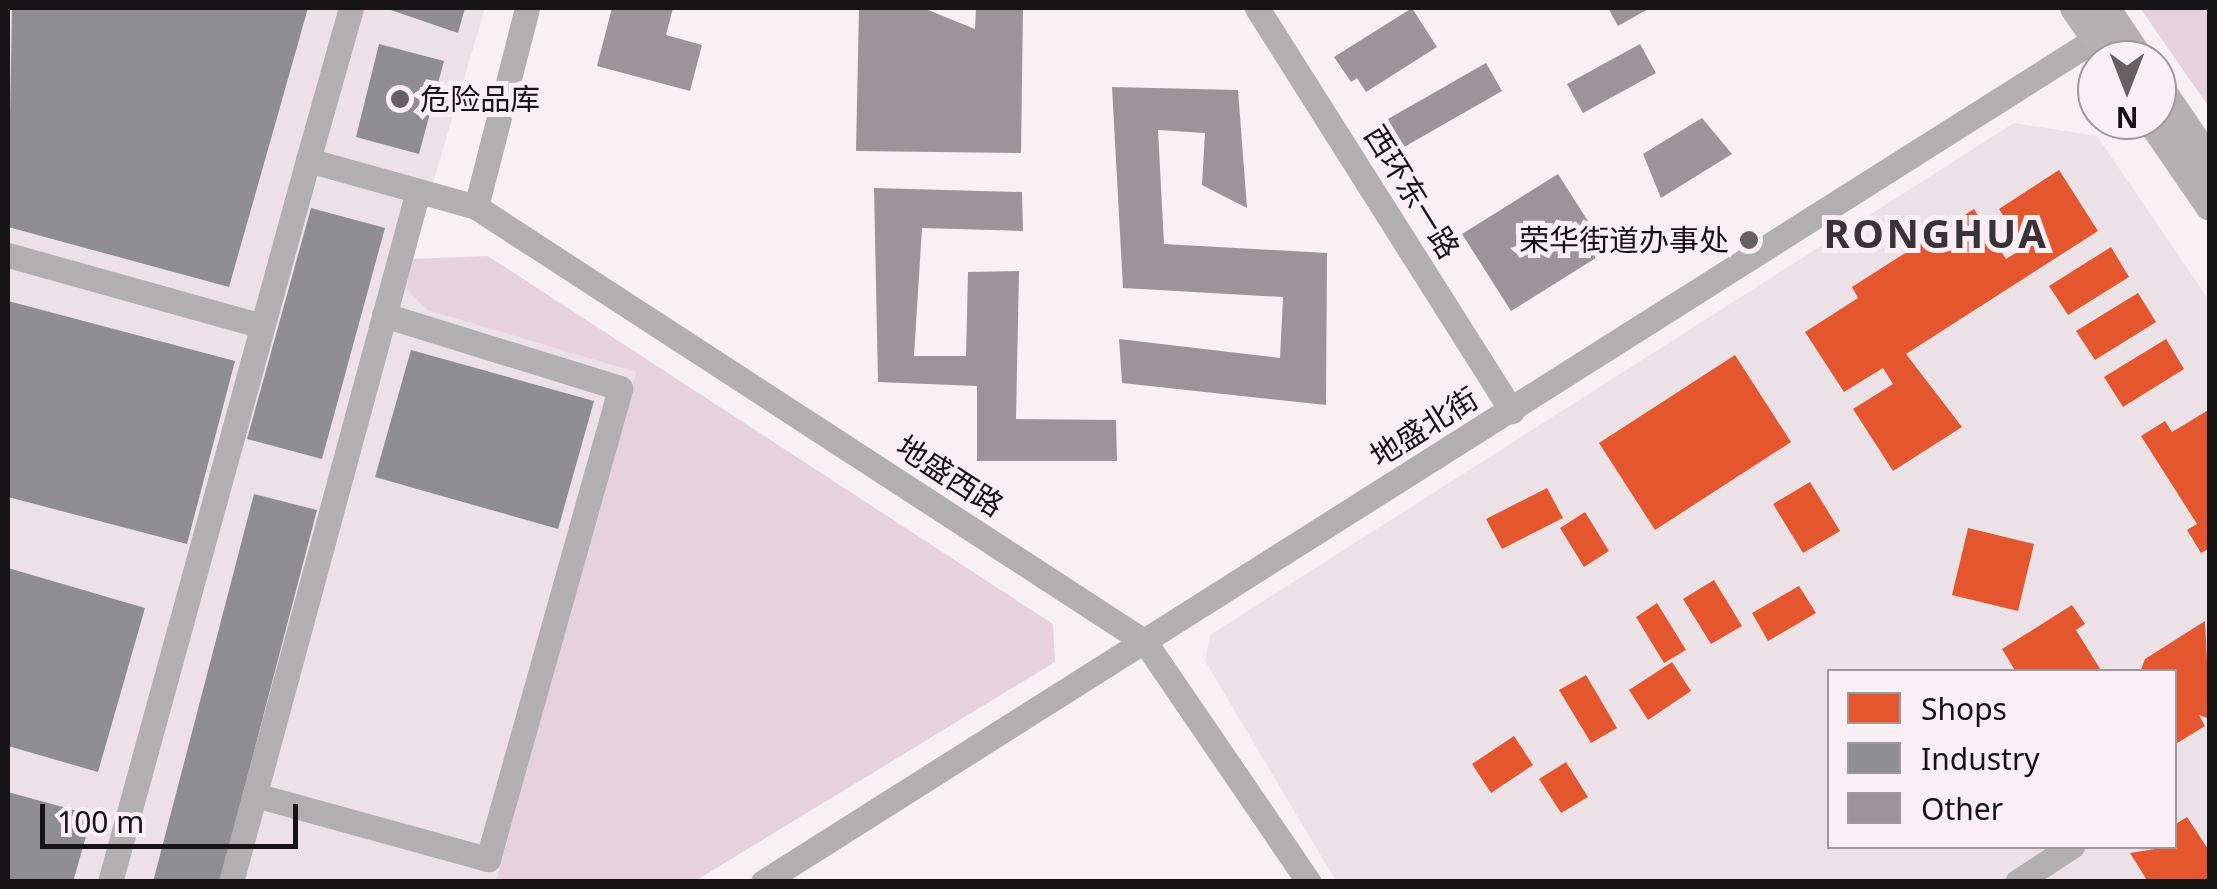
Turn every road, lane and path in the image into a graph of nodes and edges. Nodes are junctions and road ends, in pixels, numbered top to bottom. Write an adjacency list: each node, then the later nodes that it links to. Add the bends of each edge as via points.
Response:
1 (351, 8): 8 (street)
2 (528, 8): 12 (street)
3 (1257, 8): 16 (street, 西环东一路)
4 (2075, 8): 5 (main road)
5 (2107, 33): 16 (street, 地盛北街)
6 (2177, 113): 9 (main road)
7 (2165, 140): 11 (main road)
8 (308, 160): 10 (street, 地盛西路); 15 (street)
9 (2210, 162)
10 (418, 191): 12 (street, 地盛西路); 14 (street)
11 (2210, 206)
12 (476, 208): 17 (street, 地盛西路)
13 (8, 255): 15 (street)
14 (384, 315): 18 (street); 18 (street, via 620,388 488,859)
15 (262, 326): 20 (street)
16 (1512, 410): 17 (street, 地盛北街)
17 (1146, 642): 22 (street, 地盛北街); 23 (street, 地盛西路)
18 (254, 795): 21 (street)
19 (2067, 849): 24 (street)
20 (110, 882)
21 (231, 882)
22 (764, 882)
23 (1308, 882)
24 (2017, 882)

